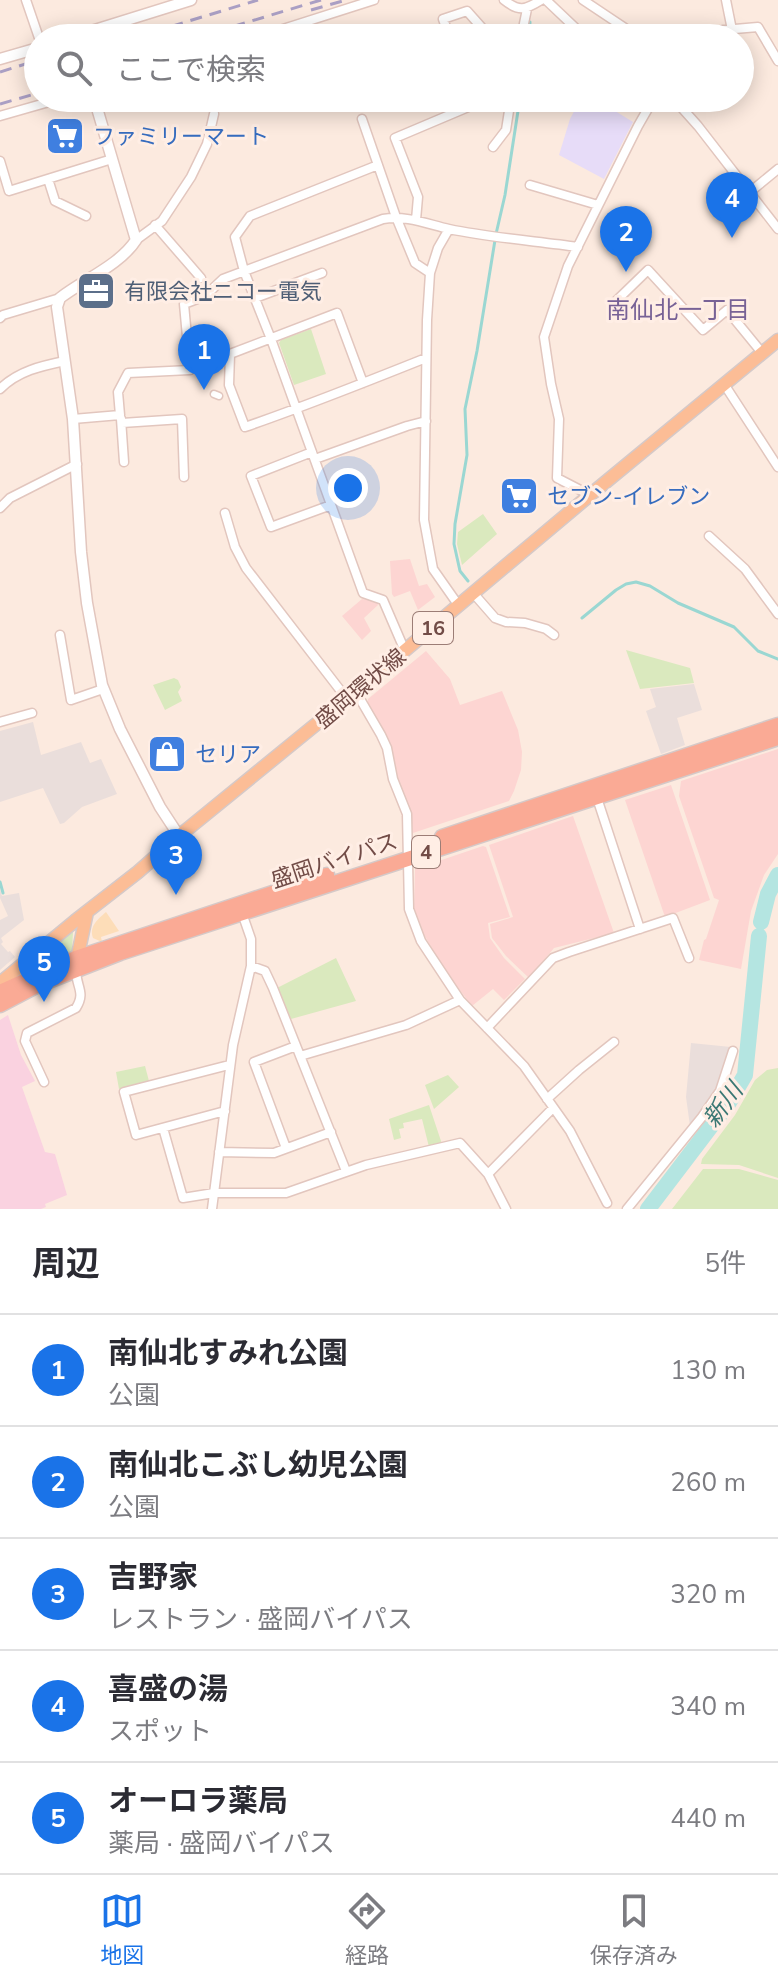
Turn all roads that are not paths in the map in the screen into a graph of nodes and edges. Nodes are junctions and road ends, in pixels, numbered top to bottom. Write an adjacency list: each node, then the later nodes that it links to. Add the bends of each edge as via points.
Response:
1 (26, 0): 9 (street)
2 (191, 0): 10 (street)
3 (374, 0): 11 (street)
4 (504, 0): 8 (street)
5 (544, 0): 8 (street); 15 (street)
6 (583, 0): 16 (street)
7 (726, 0): 17 (street)
8 (527, 9): 14 (street)
9 (34, 24)
10 (114, 24)
11 (299, 24)
12 (445, 24): 13 (street, via 443,19 467,11)
13 (479, 24)
14 (524, 24)
15 (571, 24)
16 (619, 24)
17 (731, 24)
18 (754, 27): 21 (street)
19 (24, 52): 20 (street)
20 (0, 59)
21 (778, 61)
22 (24, 109): 29 (street)
23 (98, 112): 32 (street)
24 (456, 112): 42 (street, via 395,138 418,197)
25 (509, 112): 31 (street, via 506,130)
26 (646, 112): 39 (street)
27 (686, 112): 38 (street)
28 (214, 114): 43 (street, via 191,177)
29 (0, 116)
30 (362, 119): 34 (street)
31 (493, 147)
32 (112, 159): 36 (street); 46 (street)
33 (0, 161): 36 (street, via 9,191)
34 (378, 165): 41 (street); 48 (street, via 250,216 235,237)
35 (778, 169): 38 (street)
36 (48, 179): 40 (street, via 55,201)
37 (530, 185): 39 (street)
38 (750, 192): 45 (street)
39 (598, 205): 47 (street)
40 (86, 216)
41 (396, 217): 42 (street); 48 (street); 50 (street, via 415,263)
42 (416, 220): 44 (street)
43 (155, 225): 46 (street); 51 (street)
44 (449, 229): 47 (street); 50 (street)
45 (778, 229)
46 (136, 240): 52 (street)
47 (578, 247): 73 (street, via 544,337 559,419 557,478)
48 (244, 271): 53 (street); 66 (street, via 184,304 190,370 128,373 118,392)
49 (322, 273): 53 (street)
50 (430, 273): 59 (street)
51 (201, 278)
52 (60, 298): 55 (street); 60 (street)
53 (255, 298): 56 (street)
54 (615, 302): 58 (street, via 648,270 703,330 727,310)
55 (1, 316)
56 (271, 339): 61 (street, via 337,313); 64 (street); 64 (street, via 230,354 229,385 245,427)
57 (778, 340): 58 (main road, 盛岡環状線 / 16)
58 (763, 354): 62 (main road, 盛岡環状線 / 16)
59 (426, 358): 61 (street); 67 (street)
60 (65, 361): 63 (street, via 15,376); 65 (street)
61 (363, 383): 64 (street)
62 (724, 384): 71 (street); 73 (main road, 盛岡環状線 / 16)
63 (0, 389)
64 (296, 409): 68 (street)
65 (73, 419): 66 (street); 70 (street)
66 (121, 419): 69 (street); 72 (street, via 182,419)
67 (426, 421): 68 (street); 79 (street, via 424,520 433,569)
68 (313, 456): 74 (street); 74 (street, via 251,476 271,527)
69 (124, 462)
70 (77, 464): 75 (street); 84 (street, via 81,552)
71 (778, 467)
72 (184, 477)
73 (590, 495): 78 (main road, 盛岡環状線 / 16)
74 (331, 505): 83 (street, via 363,593 383,600)
75 (0, 508)
76 (225, 513): 85 (street, via 246,568)
77 (709, 536): 80 (street, via 745,569)
78 (474, 594): 79 (main road, 盛岡環状線 / 16); 82 (street, via 495,618)
79 (459, 606): 83 (main road, 盛岡環状線 / 16)
80 (778, 614)
81 (60, 635): 84 (street, via 71,700)
82 (554, 635)
83 (405, 651): 85 (main road, 盛岡環状線 / 16)
84 (103, 689): 91 (street)
85 (354, 696): 91 (main road, 盛岡環状線 / 16); 92 (street, via 387,748 407,814)
86 (32, 713): 87 (street)
87 (0, 722)
88 (778, 725): 92 (highway, 盛岡バイパス / 4)
89 (778, 738): 90 (highway, 盛岡バイパス / 4)
90 (597, 798): 92 (highway, 盛岡バイパス / 4); 95 (street)
91 (179, 836): 93 (main road, 盛岡環状線 / 16)
92 (409, 849): 94 (highway, 盛岡バイパス / 4); 97 (highway, 盛岡バイパス / 4); 101 (street, via 409,909 421,941)
93 (87, 912): 97 (main road); 99 (main road, 盛岡環状線)
94 (242, 913): 97 (highway, 盛岡バイパス / 4); 98 (street, via 251,939)
95 (640, 929): 96 (street, via 673,918); 103 (street, via 553,958)
96 (689, 958)
97 (76, 964): 100 (highway, 盛岡バイパス / 4); 102 (highway, 盛岡バイパス / 4); 109 (street, via 82,992 76,1008 27,1033 25,1041)
98 (251, 966): 105 (street, via 265,971); 108 (street)
99 (0, 983)
100 (0, 992)
101 (460, 1000): 103 (street); 107 (street, via 406,1025)
102 (0, 1005)
103 (487, 1028): 110 (street)
104 (614, 1042): 110 (street)
105 (296, 1046): 107 (street); 115 (street, via 254,1062)
106 (733, 1051): 123 (street, via 720,1091)
107 (300, 1056): 114 (street)
108 (229, 1065): 112 (street); 113 (street, via 124,1092 136,1135)
109 (44, 1082)
110 (547, 1099): 111 (street)
111 (553, 1108): 118 (street); 120 (street)
112 (225, 1111): 113 (street); 116 (street)
113 (163, 1128): 119 (street, via 183,1198)
114 (331, 1132): 115 (street); 117 (street)
115 (286, 1148): 116 (street, via 274,1153)
116 (219, 1152): 119 (street)
117 (346, 1171): 118 (street, via 460,1143); 119 (street, via 286,1193)
118 (488, 1174): 122 (street)
119 (214, 1193): 121 (street)
120 (607, 1203)
121 (212, 1209)
122 (506, 1209)
123 (627, 1209)

